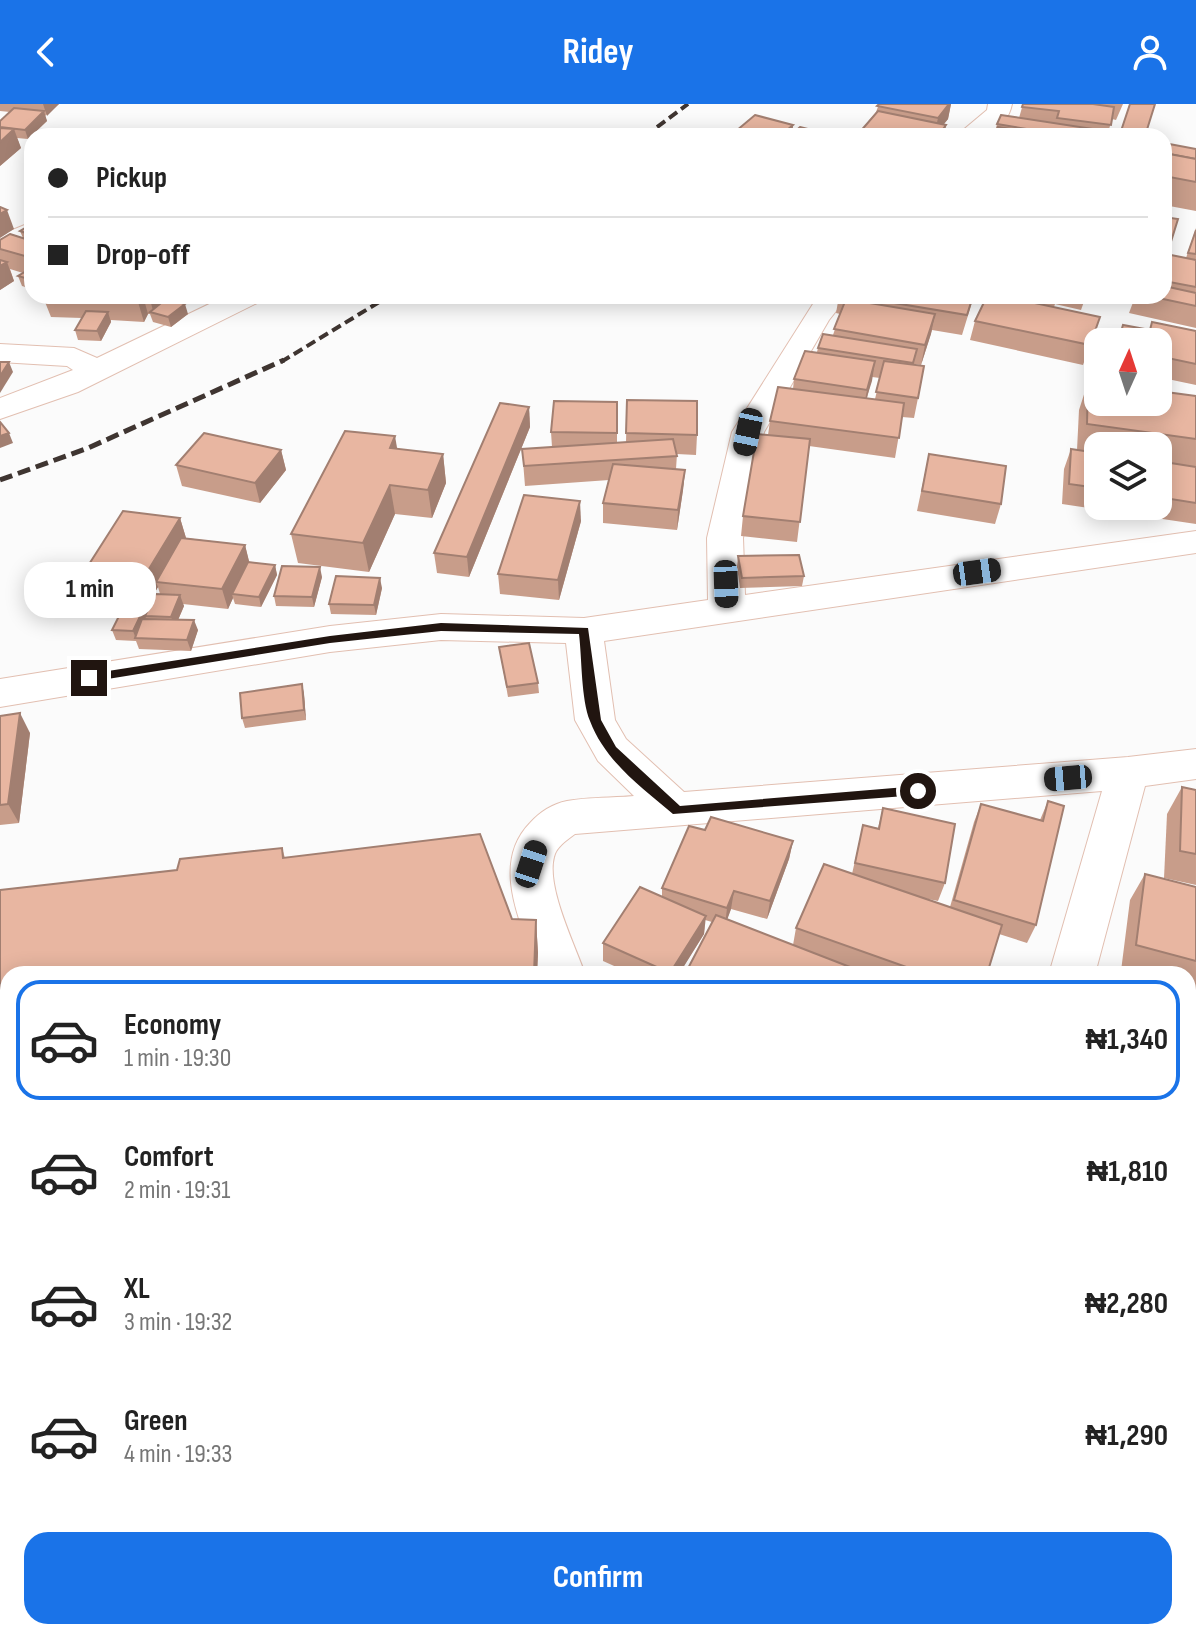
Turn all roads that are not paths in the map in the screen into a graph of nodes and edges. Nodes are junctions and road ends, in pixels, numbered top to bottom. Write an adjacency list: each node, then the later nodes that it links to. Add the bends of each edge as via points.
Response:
1 (1000, 104): 2 (street, via 998,113)
2 (978, 128)
3 (24, 234): 4 (street)
4 (0, 246)
5 (232, 304): 8 (street)
6 (827, 304): 11 (street, via 748,432 725,538)
7 (0, 353): 8 (street, via 74,357)
8 (89, 372): 9 (street)
9 (0, 409)
10 (1196, 542): 11 (street)
11 (727, 608): 12 (street)
12 (584, 631): 13 (street, via 441,627 330,639); 16 (street, via 595,720 612,750)
13 (0, 693)
14 (1196, 764): 15 (street)
15 (1128, 773): 16 (street); 18 (street)
16 (677, 811): 17 (street, via 566,818 538,843 531,864)
17 (560, 966)
18 (1074, 966)

